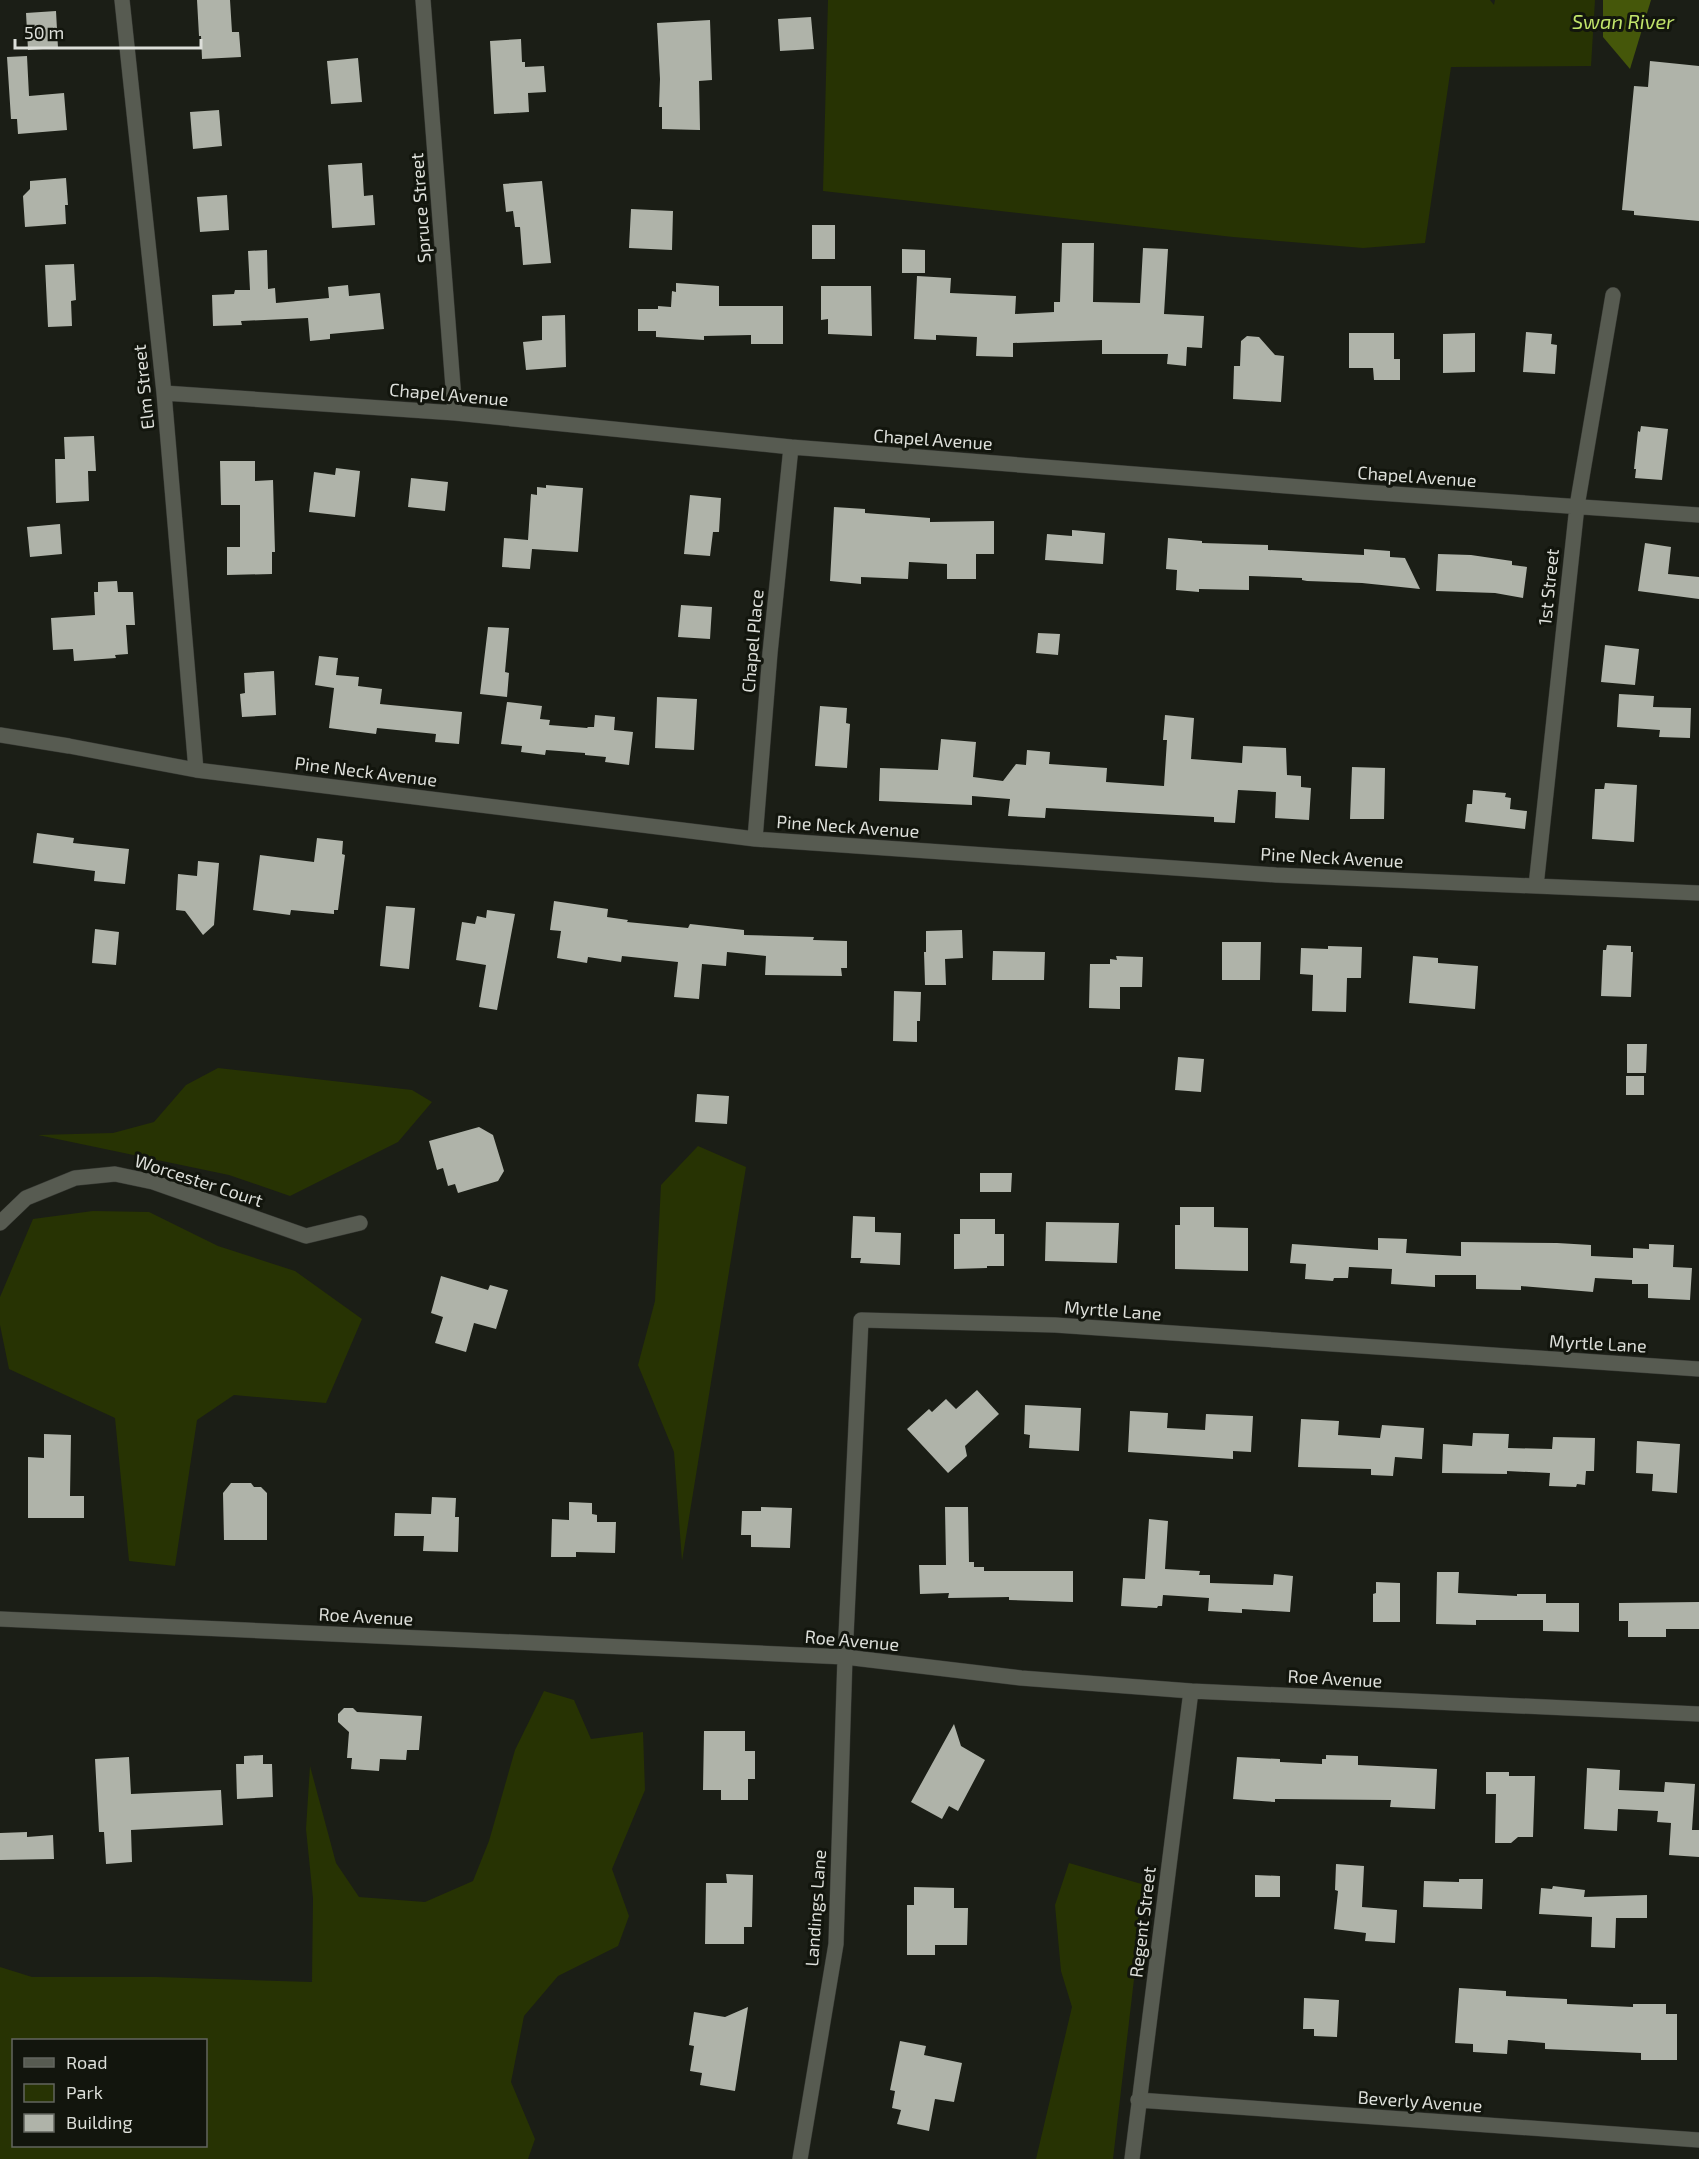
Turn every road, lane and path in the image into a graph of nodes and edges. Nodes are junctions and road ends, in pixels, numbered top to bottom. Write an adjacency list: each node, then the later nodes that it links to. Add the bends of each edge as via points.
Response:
1 (122, 0): 4 (street, Elm Street)
2 (423, 0): 5 (street, Spruce Street)
3 (1613, 295): 7 (street, 1st Street)
4 (164, 393): 5 (street, Chapel Avenue); 10 (street, Elm Street)
5 (455, 413): 6 (street, Chapel Avenue)
6 (790, 447): 7 (street, Chapel Avenue); 11 (street, Chapel Place)
7 (1577, 506): 8 (street, Chapel Avenue); 12 (street, 1st Street)
8 (1699, 515)
9 (0, 735): 10 (street, Pine Neck Avenue)
10 (196, 770): 11 (street, Pine Neck Avenue)
11 (755, 839): 12 (street, Pine Neck Avenue, via 1276,875)
12 (1536, 886): 13 (street, Pine Neck Avenue)
13 (1699, 893)
14 (360, 1222): 15 (street, Worcester Court, via 306,1236 153,1182 115,1174 75,1178 26,1198)
15 (0, 1223)
16 (1699, 1369): 18 (street, Myrtle Lane, via 1055,1325 861,1320)
17 (0, 1619): 18 (street, Roe Avenue)
18 (845, 1657): 19 (street, Roe Avenue, via 1021,1678); 23 (street, Landings Lane, via 836,1944)
19 (1191, 1691): 20 (street, Roe Avenue); 21 (street, Regent Street)
20 (1699, 1714)
21 (1138, 2100): 22 (street, Beverly Avenue); 24 (street, Regent Street)
22 (1699, 2140)
23 (800, 2159)
24 (1132, 2159)

